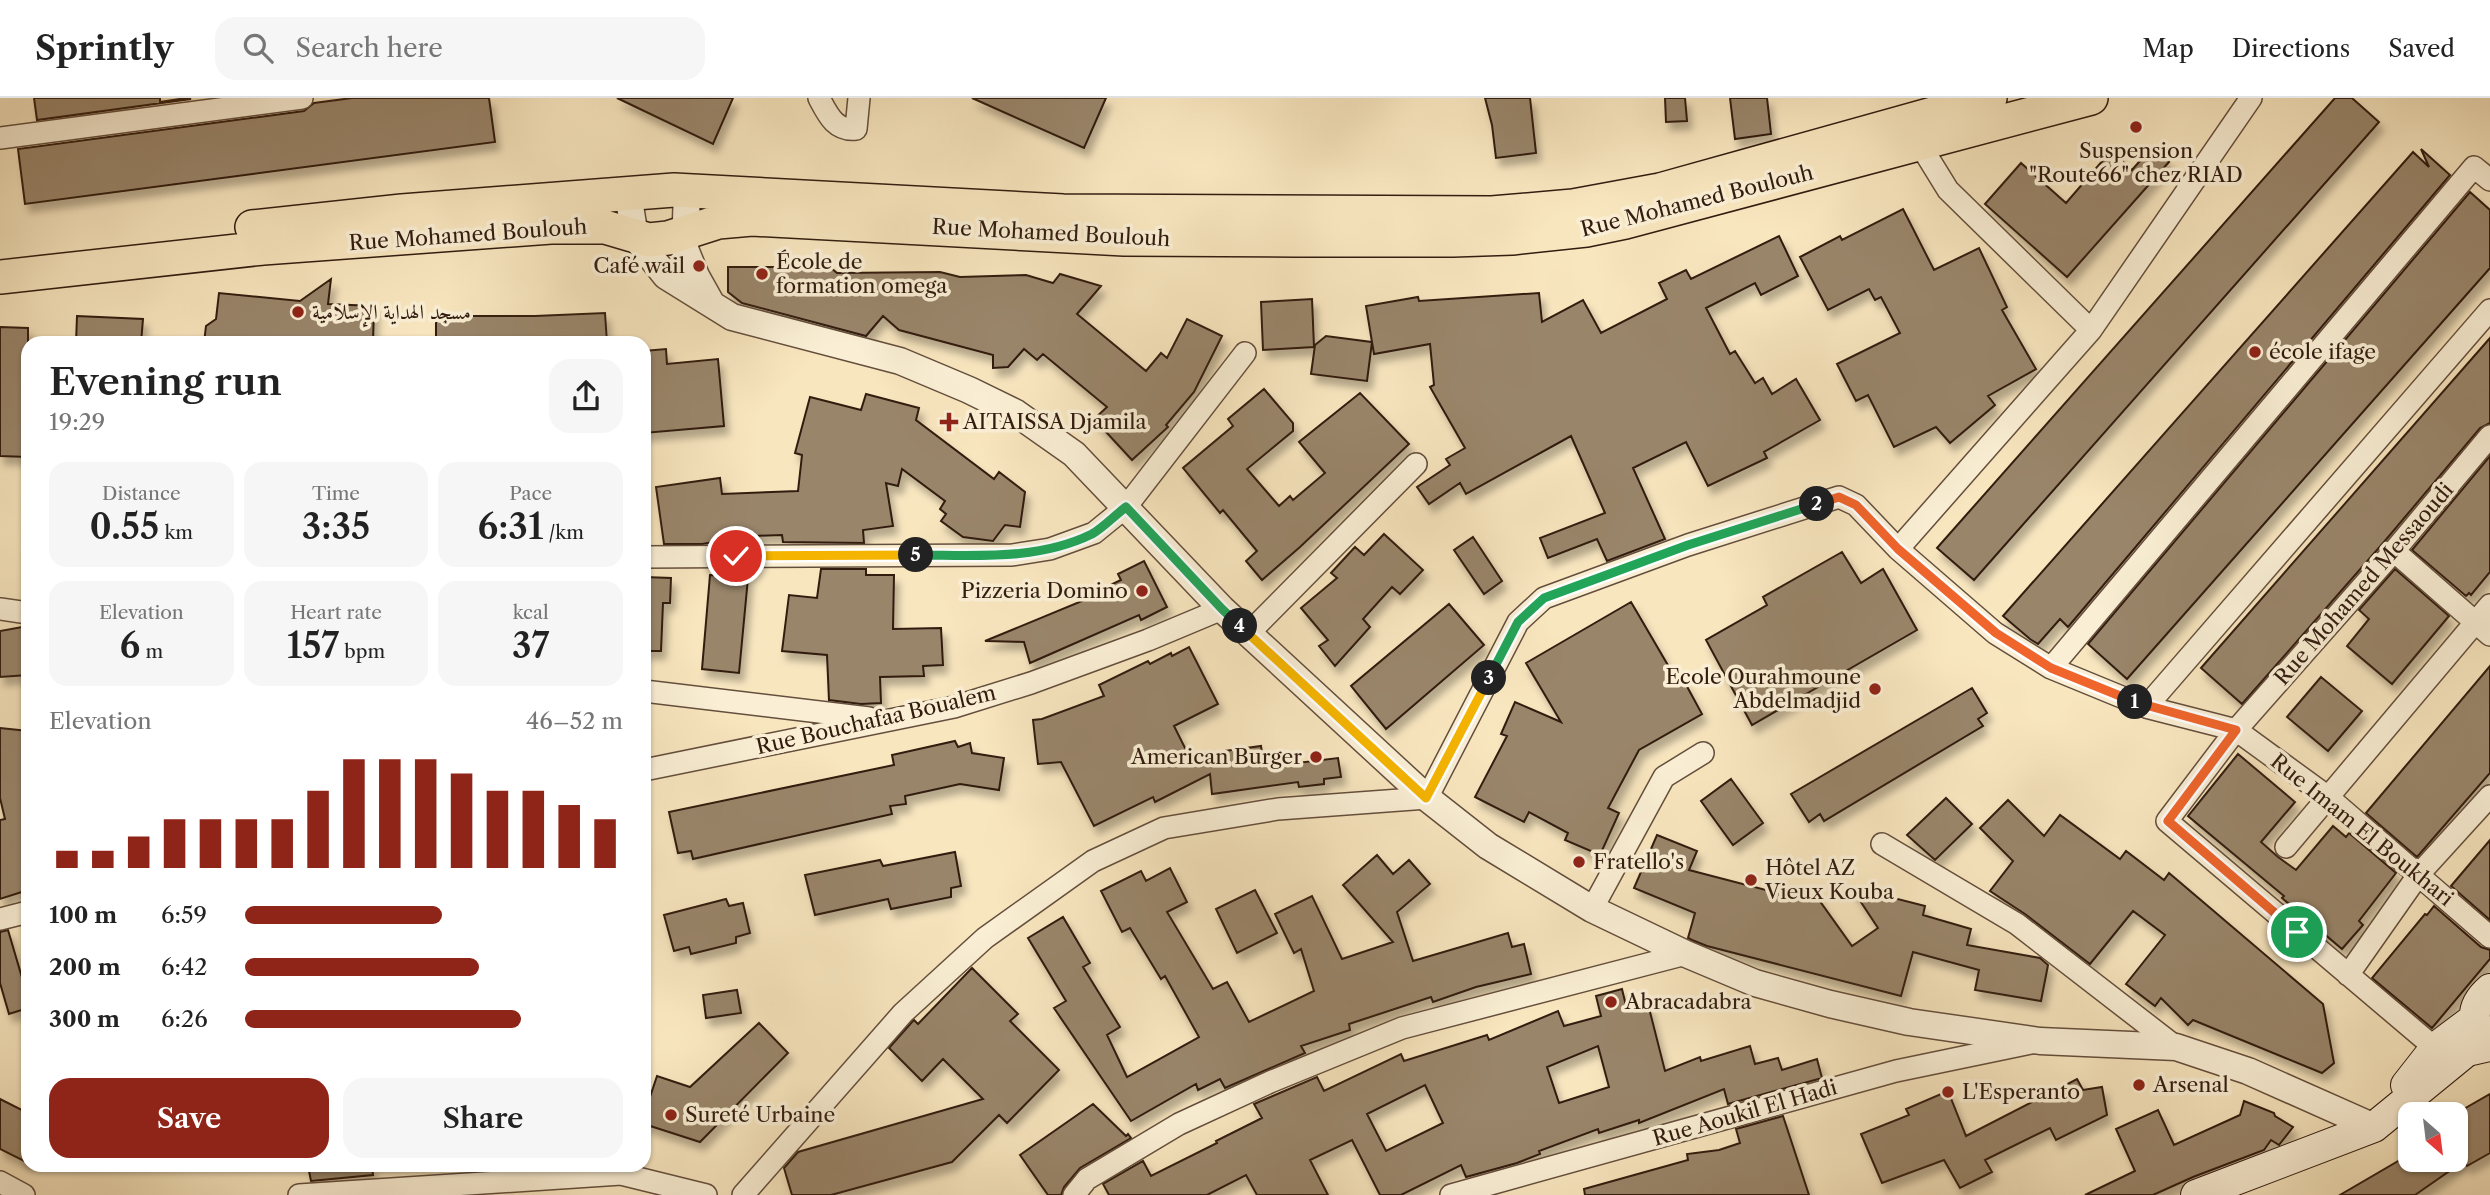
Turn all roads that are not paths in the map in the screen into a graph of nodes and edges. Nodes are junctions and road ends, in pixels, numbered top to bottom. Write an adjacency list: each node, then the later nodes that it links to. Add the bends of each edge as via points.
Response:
1 (302, 98): 7 (street)
2 (819, 98): 3 (street, via 832,122 847,130 856,129)
3 (859, 98)
4 (1990, 98): 10 (main road, via 1660,190 1573,206 1492,213 1063,211)
5 (2091, 98): 8 (main road, Rue Mohamed Boulouh)
6 (2250, 98): 18 (street)
7 (0, 138)
8 (1919, 144): 12 (main road, Rue Mohamed Boulouh, via 1625,222 1512,238 1125,239 752,219); 18 (street, via 1948,190)
9 (2490, 180): 32 (street, via 2474,167)
10 (687, 191): 11 (main road); 12 (street)
11 (628, 193): 13 (street); 14 (main road, via 402,211)
12 (686, 231): 13 (main road, Rue Mohamed Boulouh, via 668,238); 16 (street, via 685,249)
13 (635, 237): 15 (main road, Rue Mohamed Boulouh, via 605,227 551,226 263,248); 16 (street, via 666,276)
14 (0, 256)
15 (0, 277)
16 (710, 303): 22 (street, via 732,317 900,361 1016,413 1074,454)
17 (2490, 310): 34 (street)
18 (2091, 330): 23 (street)
19 (1245, 353): 22 (street)
20 (2486, 450): 24 (street, Rue Mohamed Messaoudi)
21 (1416, 464): 31 (street)
22 (1126, 507): 25 (street, via 1094,533 1050,550 1012,555); 28 (street)
23 (1898, 549): 32 (street, Rue Imam El Boukhari, via 1996,633); 41 (street, Rue Imam El Boukhari, via 1856,505 1839,497 1544,598 1518,622)
24 (2395, 551): 30 (street); 36 (street, Rue Mohamed Messaoudi)
25 (651, 557)
26 (2490, 605): 30 (street)
27 (0, 609): 29 (street)
28 (1222, 609): 31 (street); 35 (street, Rue Bouchafaa Boualem, via 1031,683 954,707)
29 (21, 612)
30 (2483, 629): 40 (street)
31 (1249, 633): 41 (street)
32 (2051, 668): 34 (street, Rue Imam El Boukhari)
33 (651, 692): 35 (street)
34 (2146, 707): 36 (street, Rue Imam El Boukhari)
35 (888, 720): 38 (street, Rue Bouchafaa Boualem)
36 (2236, 730): 40 (street, Rue Imam El Boukhari); 50 (street, Rue Mohamed Messaoudi, via 2168,821)
37 (1703, 753): 45 (street, via 1664,777)
38 (651, 769)
39 (2490, 796): 44 (street)
40 (2328, 797): 43 (street); 44 (street, Rue Imam El Boukhari)
41 (1426, 798): 45 (street, via 1488,846); 64 (street, via 1278,809 1164,828 1093,861 985,938 903,1013)
42 (1882, 844): 55 (street, via 2017,924)
43 (2286, 847)
44 (2419, 874): 48 (street, Rue Imam El Boukhari); 50 (street)
45 (1592, 909): 49 (street)
46 (21, 914): 47 (street)
47 (0, 919)
48 (2490, 937)
49 (1686, 954): 53 (street, via 1755,983 1829,1004 1909,1022); 65 (street, via 1402,1027 1179,1124 1087,1179)
50 (2348, 975): 56 (street)
51 (2490, 989): 52 (main road, via 2477,1002)
52 (2475, 1018): 54 (main road); 56 (main road)
53 (2040, 1041): 55 (street); 66 (street, Rue Aoukil El Hadi, via 1896,1072)
54 (2490, 1045): 57 (main road, via 2467,1051)
55 (2176, 1048): 57 (street, via 2248,1071)
56 (2435, 1048): 57 (main road)
57 (2374, 1127): 67 (main road)
58 (595, 1172): 62 (street)
59 (628, 1172): 63 (street)
60 (0, 1182): 61 (street)
61 (24, 1195)
62 (299, 1195)
63 (706, 1195)
64 (743, 1195)
65 (1074, 1195)
66 (1451, 1195)
67 (2196, 1195)

